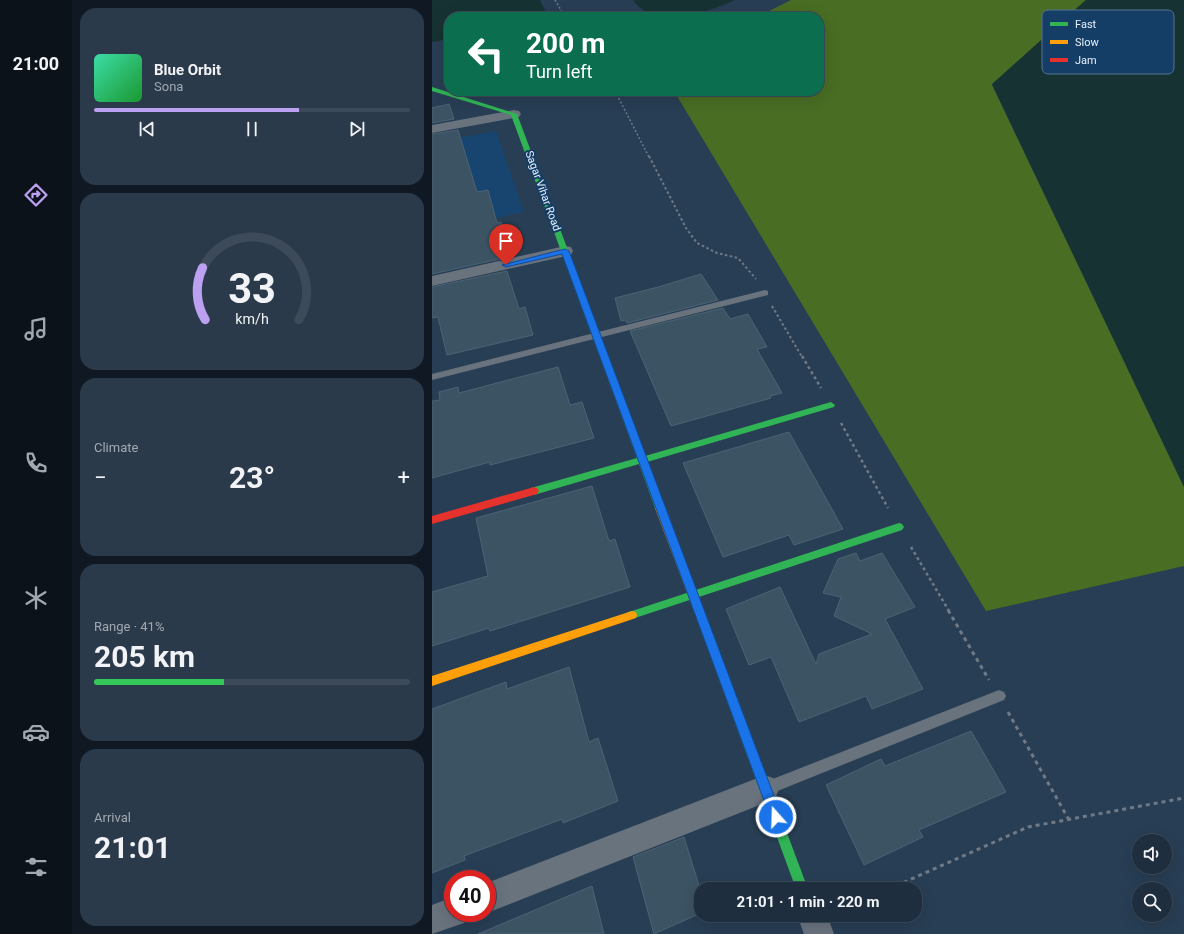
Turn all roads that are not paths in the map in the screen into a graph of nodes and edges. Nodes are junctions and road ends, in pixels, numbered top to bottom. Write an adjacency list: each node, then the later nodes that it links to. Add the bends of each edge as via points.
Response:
1 (432, 89): 2 (street)
2 (444, 93)
3 (455, 96): 4 (street)
4 (514, 114): 5 (street); 6 (street, Sagar Vihar Road)
5 (432, 129)
6 (565, 251): 7 (street); 9 (street, Sagar Vihar Road)
7 (432, 281)
8 (765, 293): 9 (lane)
9 (597, 336): 10 (lane); 12 (street, Sagar Vihar Road)
10 (432, 377)
11 (831, 405): 12 (street)
12 (643, 459): 13 (street); 15 (street, Sagar Vihar Road)
13 (432, 520)
14 (899, 526): 15 (street)
15 (693, 594): 16 (street); 18 (street, Sagar Vihar Road)
16 (432, 681)
17 (998, 696): 18 (lane)
18 (765, 788): 19 (street, Sagar Vihar Road); 20 (street)
19 (799, 882)
20 (496, 894)
21 (444, 915): 22 (street)
22 (432, 920)
23 (815, 922): 24 (street)
24 (819, 934)

